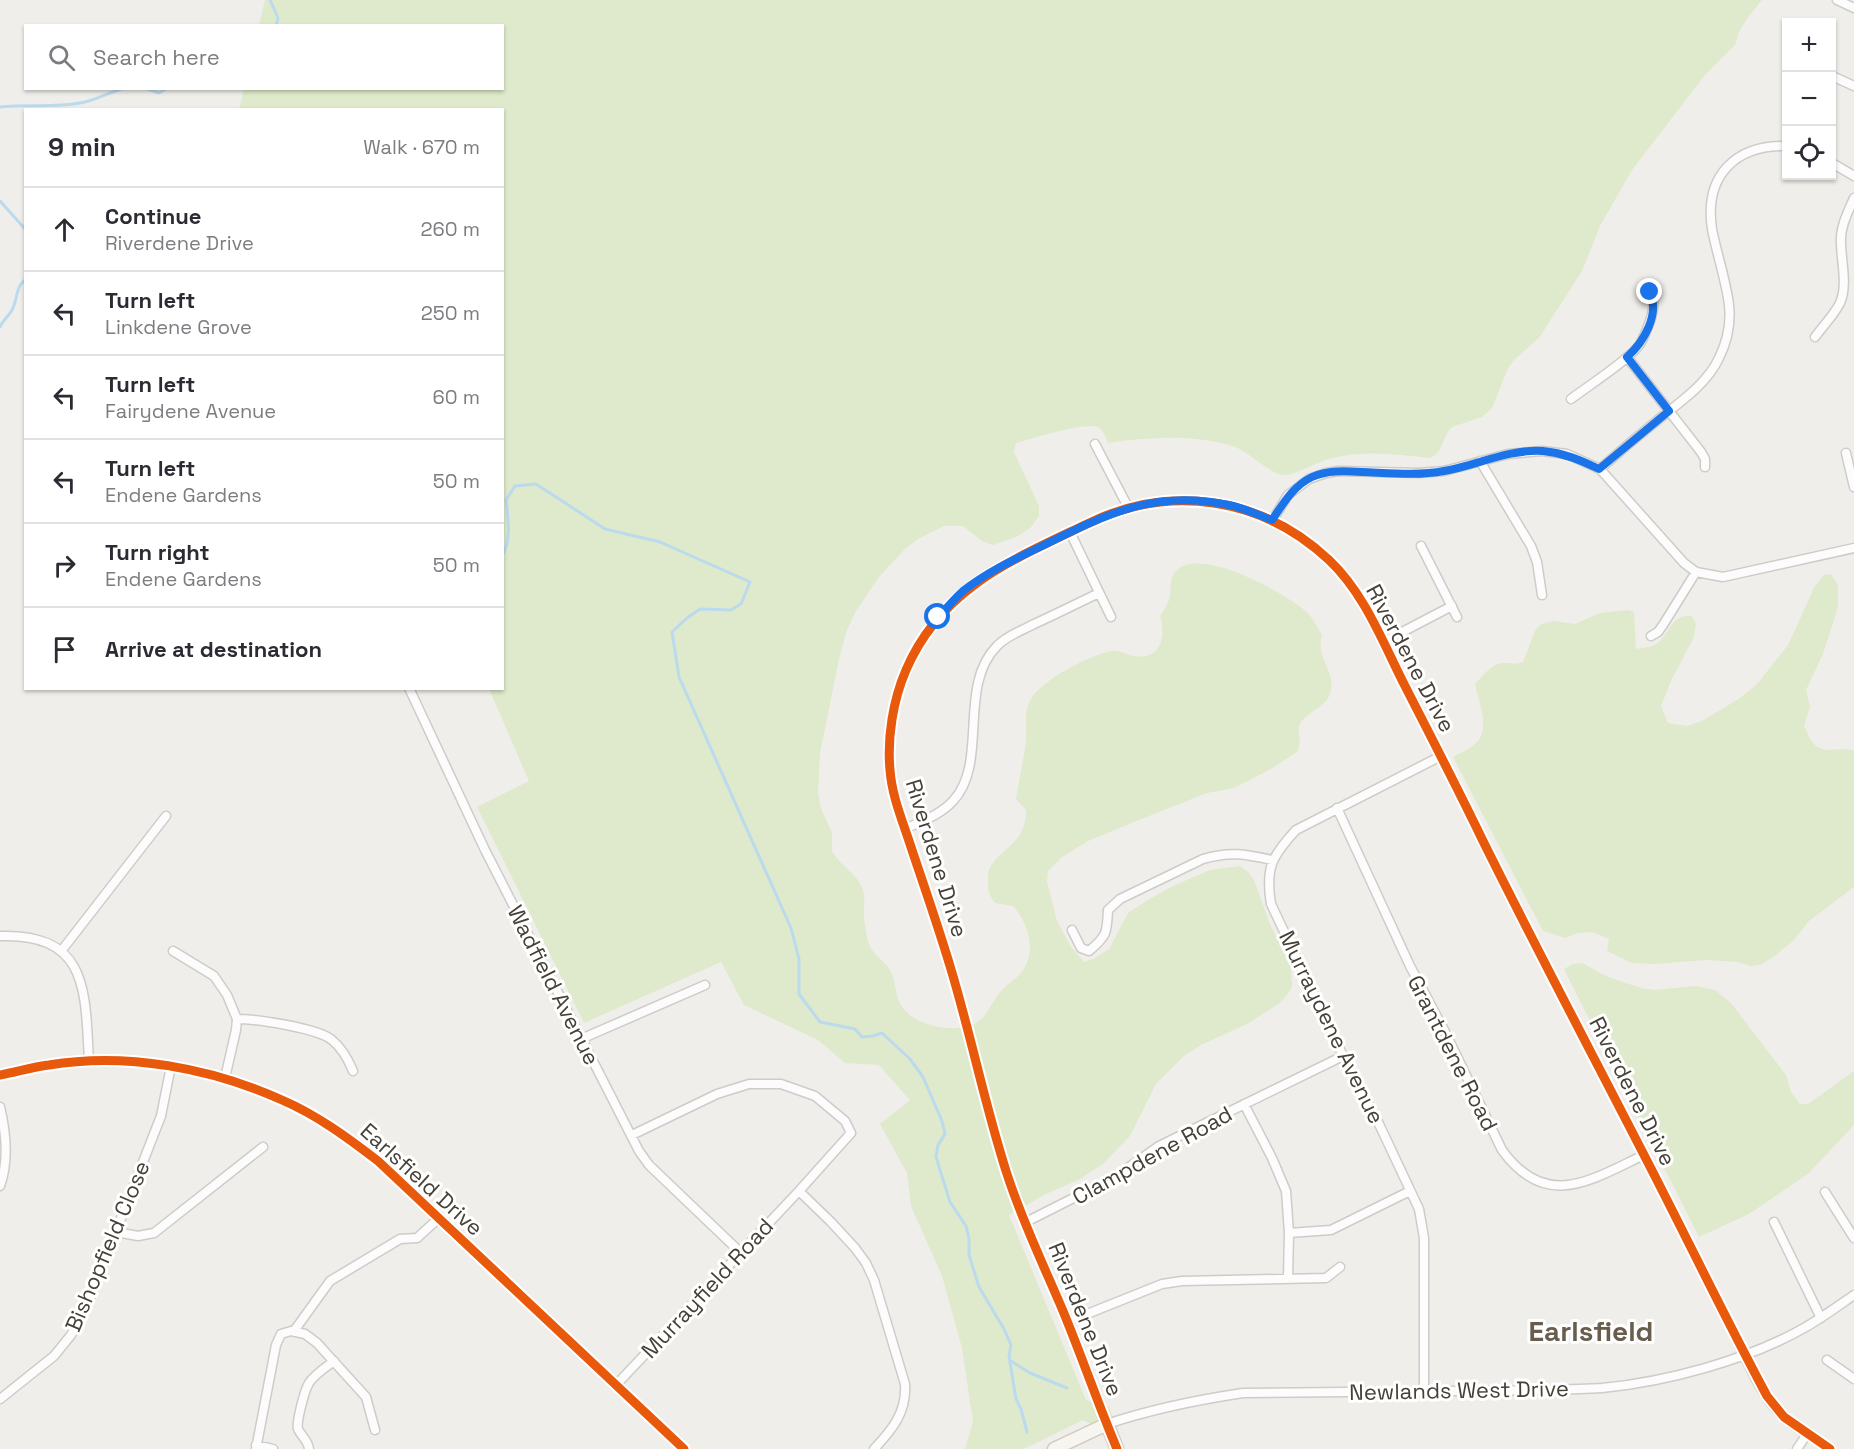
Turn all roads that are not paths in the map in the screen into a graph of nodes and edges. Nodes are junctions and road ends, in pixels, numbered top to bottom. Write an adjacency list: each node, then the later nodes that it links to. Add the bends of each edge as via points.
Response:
1 (1836, 0): 2 (street)
2 (1854, 8)
3 (1836, 78): 4 (street)
4 (1854, 86)
5 (1782, 146): 13 (street, via 1760,147 1743,154 1719,177 1713,194 1712,220 1729,305 1729,325 1710,374)
6 (1836, 165): 7 (street)
7 (1854, 176)
8 (1854, 198): 10 (street, via 1840,240 1840,302)
9 (1647, 288): 11 (street, via 1652,295 1653,311 1647,330)
10 (1815, 338)
11 (1627, 357): 12 (street); 13 (street)
12 (1571, 399)
13 (1669, 411): 17 (street, via 1701,452); 18 (street)
14 (1095, 444): 20 (street)
15 (1846, 453): 19 (street)
16 (1480, 461): 18 (street, via 1542,451 1567,454); 21 (street, via 1419,473 1326,472 1313,476 1288,495); 27 (street, via 1531,546)
17 (1705, 467)
18 (1599, 469): 25 (street, via 1674,554)
19 (1854, 487)
20 (1128, 507): 21 (street, Riverdene Drive, via 1190,500 1230,505); 22 (street, Riverdene Drive)
21 (1272, 520): 32 (street, Riverdene Drive, via 1299,536 1342,574)
22 (1070, 532): 26 (street); 37 (street, Riverdene Drive, via 998,568 962,592 938,617 906,669 890,739 890,772)
23 (1421, 546): 28 (street)
24 (1854, 548): 25 (street, via 1723,577)
25 (1696, 572): 31 (street)
26 (1099, 593): 29 (street); 37 (street, via 997,645 978,681 964,785 940,812)
27 (1542, 595)
28 (1452, 606): 30 (street); 32 (street)
29 (1111, 617)
30 (1457, 617)
31 (1652, 636)
32 (1383, 642): 34 (street, Riverdene Drive)
33 (410, 690): 45 (street, Wadfield Avenue, via 485,850)
34 (1442, 756): 35 (street); 56 (street, Riverdene Drive)
35 (1336, 808): 38 (street, via 1296,830); 56 (street, Grantdene Road, via 1410,966 1509,1160 1540,1183 1565,1186 1582,1184)
36 (166, 816): 41 (street)
37 (905, 829): 62 (street, Riverdene Drive, via 951,971 1009,1180)
38 (1272, 860): 39 (street, via 1243,854 1212,856 1126,896 1108,910 1104,938 1089,951 1081,948); 46 (street, Murraydene Avenue, via 1268,884 1271,904)
39 (1072, 930)
40 (0, 936): 41 (street, via 32,938)
41 (62, 950): 47 (street, via 74,965 83,988)
42 (173, 951): 44 (street, via 214,976)
43 (705, 985): 45 (street)
44 (237, 1019): 49 (street, via 283,1025 328,1037 340,1048); 51 (street)
45 (581, 1038): 54 (street, Wadfield Avenue)
46 (1343, 1056): 52 (street, Clampdene Road); 59 (street, Murraydene Avenue)
47 (89, 1061): 48 (street, Earlsfield Drive); 50 (street, Earlsfield Drive, via 50,1064)
48 (171, 1066): 51 (street, Earlsfield Drive); 64 (street, Bishopfield Close, via 161,1116)
49 (353, 1071)
50 (0, 1075)
51 (225, 1078): 61 (street, Earlsfield Drive, via 282,1100 321,1121 378,1161)
52 (1244, 1104): 62 (street, Clampdene Road, via 1159,1146 1116,1177); 65 (street, via 1286,1191)
53 (0, 1107): 57 (street, via 5,1152 5,1173)
54 (632, 1135): 58 (street, Murrayfield Road, via 717,1094 749,1084 781,1084 815,1096 851,1130); 67 (street, Wadfield Avenue, via 649,1165)
55 (263, 1147): 64 (street, via 154,1233 138,1236)
56 (1644, 1155): 74 (street, Riverdene Drive)
57 (0, 1186)
58 (799, 1191): 67 (street, Murrayfield Road); 88 (street, via 866,1263 905,1384 901,1413)
59 (1410, 1191): 65 (street, via 1331,1230); 79 (street, Murraydene Avenue, via 1419,1209 1424,1238)
60 (1824, 1192): 66 (street)
61 (439, 1218): 73 (street, via 417,1238 400,1239 330,1281); 78 (street, Earlsfield Drive)
62 (1026, 1222): 72 (street, Riverdene Drive)
63 (1774, 1222): 71 (street)
64 (117, 1232): 80 (street, Bishopfield Close, via 71,1335 54,1356)
65 (1289, 1233): 69 (street)
66 (1854, 1238)
67 (740, 1252): 78 (street, Murrayfield Road)
68 (1340, 1267): 69 (street, via 1326,1278)
69 (1288, 1278): 72 (street, via 1162,1284)
70 (1854, 1294): 71 (street, Newlands West Drive)
71 (1821, 1318): 74 (street, Newlands West Drive)
72 (1067, 1322): 81 (street, Riverdene Drive)
73 (294, 1331): 76 (street, via 317,1343); 84 (street, via 281,1334 276,1345)
74 (1745, 1355): 79 (street, Newlands West Drive, via 1677,1374 1602,1388); 83 (street, Riverdene Drive, via 1774,1408)
75 (1827, 1360): 77 (street)
76 (334, 1361): 82 (street, via 366,1397); 86 (street, via 309,1383 305,1393 297,1425)
77 (1854, 1380)
78 (616, 1385): 87 (street, Earlsfield Drive)
79 (1424, 1391): 81 (street, Newlands West Drive, via 1243,1393 1145,1411)
80 (0, 1399)
81 (1107, 1424): 89 (street, Newlands West Drive); 90 (street)
82 (375, 1430)
83 (1807, 1434): 91 (street); 92 (street, Riverdene Drive)
84 (256, 1447): 85 (street)
85 (273, 1449)
86 (309, 1449)
87 (684, 1449)
88 (874, 1449)
89 (1054, 1449)
90 (1118, 1449)
91 (1797, 1449)
92 (1830, 1449)

